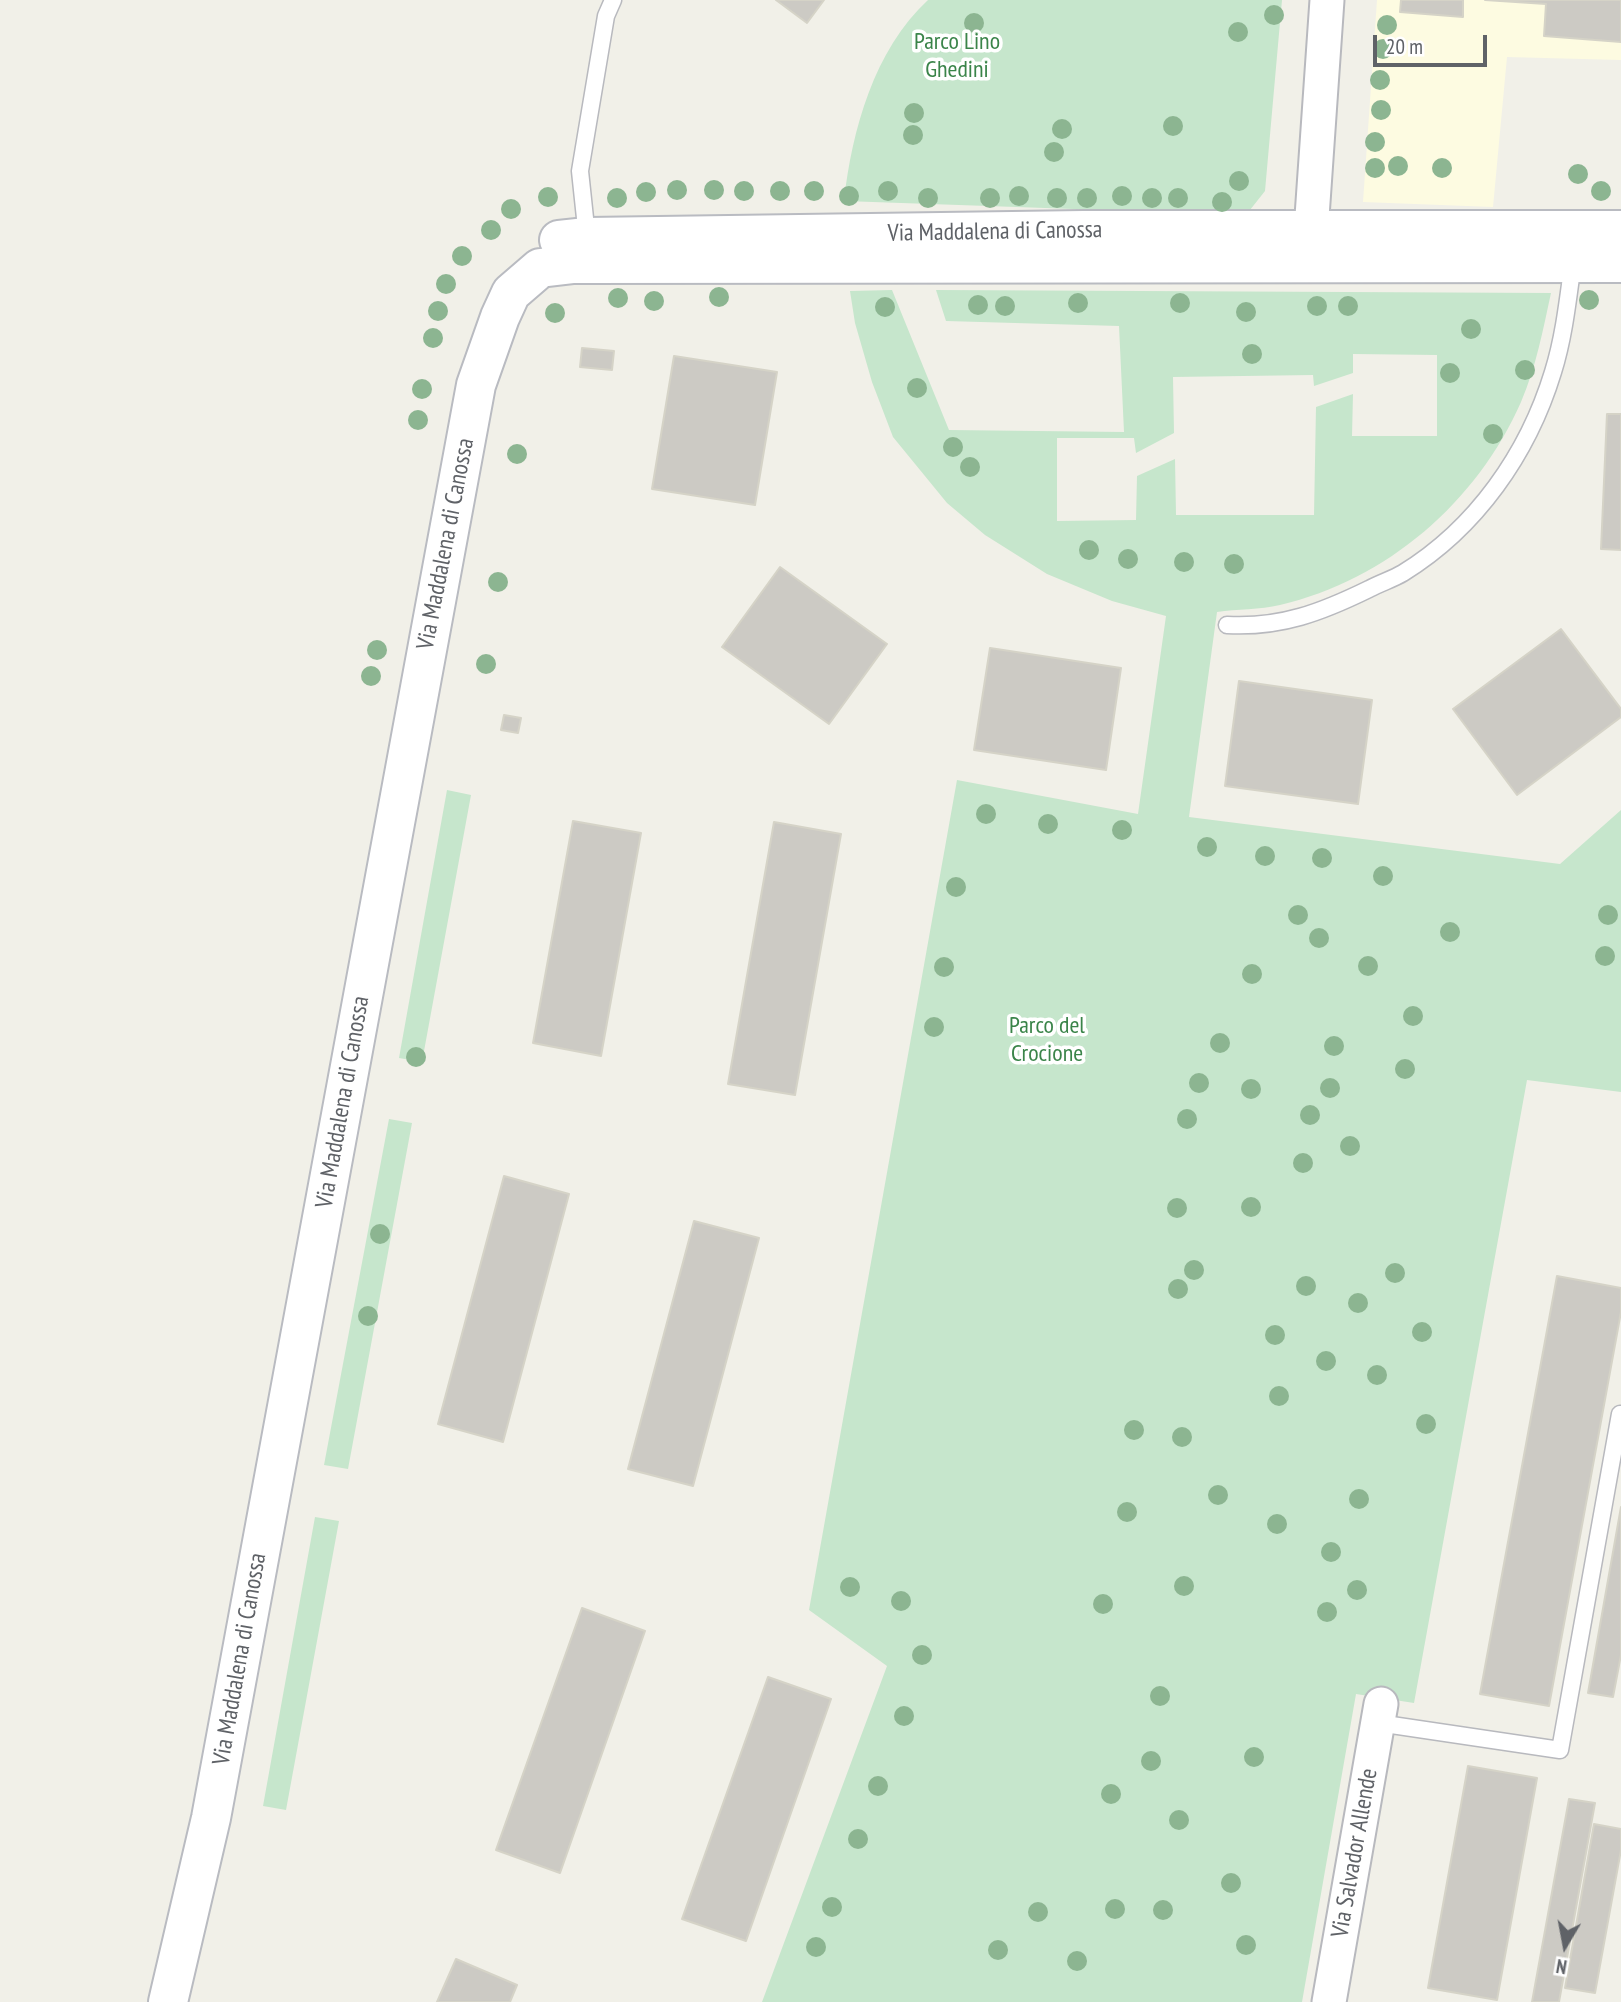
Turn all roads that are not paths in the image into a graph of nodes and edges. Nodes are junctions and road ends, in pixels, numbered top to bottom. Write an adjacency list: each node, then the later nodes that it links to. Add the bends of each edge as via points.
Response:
1 (613, 0): 8 (lane, via 606,16 580,171)
2 (1328, 0): 6 (street)
3 (1083, 229): 6 (street, Via Maddalena di Canossa); 7 (street, Via Maddalena di Canossa); 12 (street, via 1050,250 937,251)
4 (1524, 230): 5 (street, Via Maddalena di Canossa); 6 (street, Via Maddalena di Canossa); 10 (street, via 1492,248); 11 (street, via 1531,247)
5 (1621, 230)
6 (1311, 231): 9 (street, via 1322,248); 13 (street, via 1270,248)
7 (710, 235): 8 (street, Via Maddalena di Canossa); 12 (street, via 765,249 876,250)
8 (587, 237): 15 (street, Via Maddalena di Canossa, via 542,243 502,267 483,293 475,333)
9 (1346, 262): 10 (street, Via Maddalena di Canossa); 13 (street, Via Maddalena di Canossa)
10 (1414, 262): 11 (street, Via Maddalena di Canossa)
11 (1573, 262): 14 (street, Via Maddalena di Canossa); 16 (lane, via 1563,334 1539,411 1522,448 1456,533 1401,574 1339,604 1293,620)
12 (913, 263): 13 (street, Via Maddalena di Canossa); 15 (street, Via Maddalena di Canossa, via 574,264 540,268 511,293)
13 (1174, 263)
14 (1621, 263)
15 (476, 385): 19 (street, Via Maddalena di Canossa)
16 (1227, 625)
17 (1620, 1414): 18 (lane, via 1560,1750)
18 (1380, 1714): 22 (street, Via Salvador Allende)
19 (211, 1818): 20 (street, Via Maddalena di Canossa); 21 (street, Via Maddalena di Canossa)
20 (168, 2002)
21 (189, 2002)
22 (1329, 2002)

